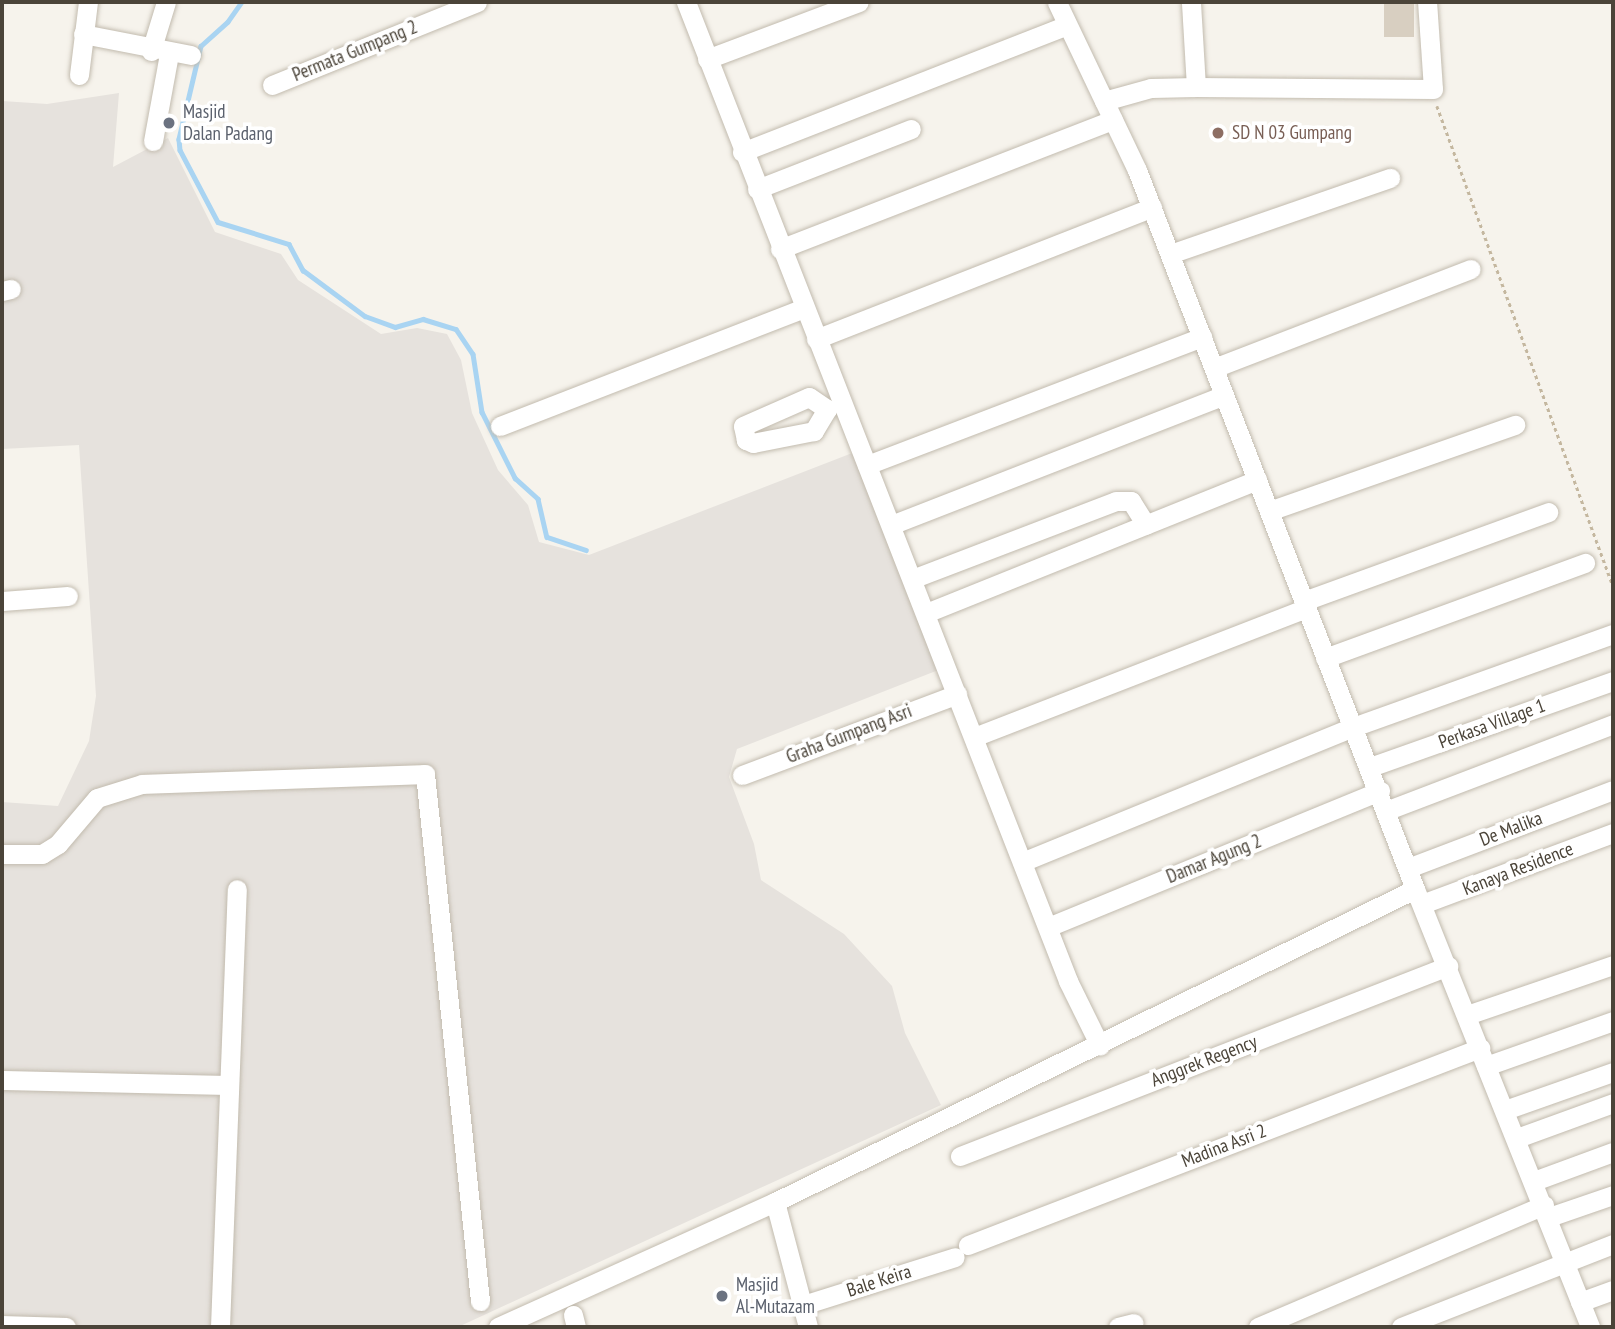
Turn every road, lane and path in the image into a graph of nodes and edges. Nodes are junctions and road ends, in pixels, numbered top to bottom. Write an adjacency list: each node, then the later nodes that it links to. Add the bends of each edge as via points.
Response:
1 (88, 2): 10 (street)
2 (166, 2): 11 (street)
3 (477, 2): 15 (street, Permata Gumpang 2)
4 (859, 2): 13 (street)
5 (1057, 2): 9 (street)
6 (1191, 2): 16 (street)
7 (1427, 2): 17 (street)
8 (688, 3): 13 (street)
9 (1067, 25): 18 (street); 22 (street)
10 (83, 34): 11 (street); 14 (street)
11 (160, 52): 12 (street); 21 (street)
12 (191, 55)
13 (707, 59): 22 (street)
14 (79, 75)
15 (272, 85)
16 (1196, 87): 17 (street); 18 (street, via 1131,91)
17 (1433, 89): 44 (path)
18 (1104, 101): 19 (street)
19 (1112, 120): 25 (street); 26 (street)
20 (911, 129): 24 (street)
21 (153, 141)
22 (741, 152): 24 (street)
23 (1390, 178): 27 (street)
24 (757, 189): 26 (street)
25 (1152, 207): 27 (street); 31 (street)
26 (780, 249): 29 (street)
27 (1170, 254): 30 (street)
28 (1471, 269): 32 (street)
29 (804, 309): 31 (street); 35 (street)
30 (1202, 337): 32 (street); 36 (street)
31 (816, 339): 36 (street, via 834,407)
32 (1214, 368): 33 (street)
33 (1224, 395): 37 (street); 40 (street)
34 (1515, 425): 38 (street)
35 (500, 426)
36 (867, 465): 40 (street)
37 (1257, 480): 38 (street); 41 (street)
38 (1269, 511): 47 (street)
39 (1548, 512): 47 (street)
40 (891, 525): 43 (street)
41 (1146, 525): 43 (street, via 1132,501 1116,501); 48 (street)
42 (1585, 563): 50 (street)
43 (912, 579): 48 (street)
44 (1613, 586)
45 (68, 596): 46 (street)
46 (2, 601)
47 (1305, 605): 50 (street); 55 (street)
48 (926, 613): 52 (street)
49 (1613, 634): 54 (street)
50 (1325, 658): 54 (street)
51 (1613, 681): 56 (street, Perkasa Village 1)
52 (957, 694): 55 (street); 57 (street, Graha Gumpang Asri)
53 (1613, 724): 60 (street)
54 (1353, 727): 56 (street); 63 (street)
55 (974, 737): 63 (street)
56 (1370, 768): 59 (street)
57 (742, 775)
58 (1613, 790): 64 (street, De Malika)
59 (1380, 791): 60 (street); 67 (street, Damar Agung 2)
60 (1388, 810): 64 (street)
61 (1613, 833): 66 (street, Kanaya Residence)
62 (2, 854): 90 (street, via 42,855 58,844 97,798 142,784 425,774)
63 (1022, 862): 67 (street)
64 (1408, 868): 66 (street)
65 (237, 889): 76 (street)
66 (1419, 897): 69 (street); 72 (street, Kanaya Residence)
67 (1048, 928): 72 (street)
68 (1613, 965): 70 (street)
69 (1448, 966): 70 (street); 81 (street, Anggrek Regency)
70 (1467, 1015): 73 (street)
71 (1613, 1021): 73 (street, Madina Asri 2)
72 (1100, 1046): 84 (street, Kanaya Residence)
73 (1483, 1057): 78 (street); 87 (street, Madina Asri 2)
74 (1613, 1072): 78 (street)
75 (2, 1080): 76 (street)
76 (229, 1086): 97 (street)
77 (1613, 1103): 79 (street)
78 (1505, 1110): 79 (street)
79 (1517, 1138): 82 (street)
80 (1613, 1152): 82 (street)
81 (960, 1156)
82 (1534, 1181): 85 (street)
83 (1613, 1195): 85 (street)
84 (775, 1202): 92 (street); 98 (street, Kanaya Residence)
85 (1546, 1211): 88 (street); 99 (street)
86 (1613, 1244): 88 (street)
87 (961, 1251): 92 (street, Bale Keira)
88 (1566, 1262): 91 (street); 100 (street)
89 (1613, 1290): 91 (street)
90 (480, 1301)
91 (1580, 1302): 94 (street)
92 (803, 1305): 95 (street)
93 (2, 1325): 96 (street)
94 (1584, 1325)
95 (803, 1326)
96 (66, 1327)
97 (220, 1327)
98 (498, 1327)
99 (1258, 1327)
100 (1401, 1327)

